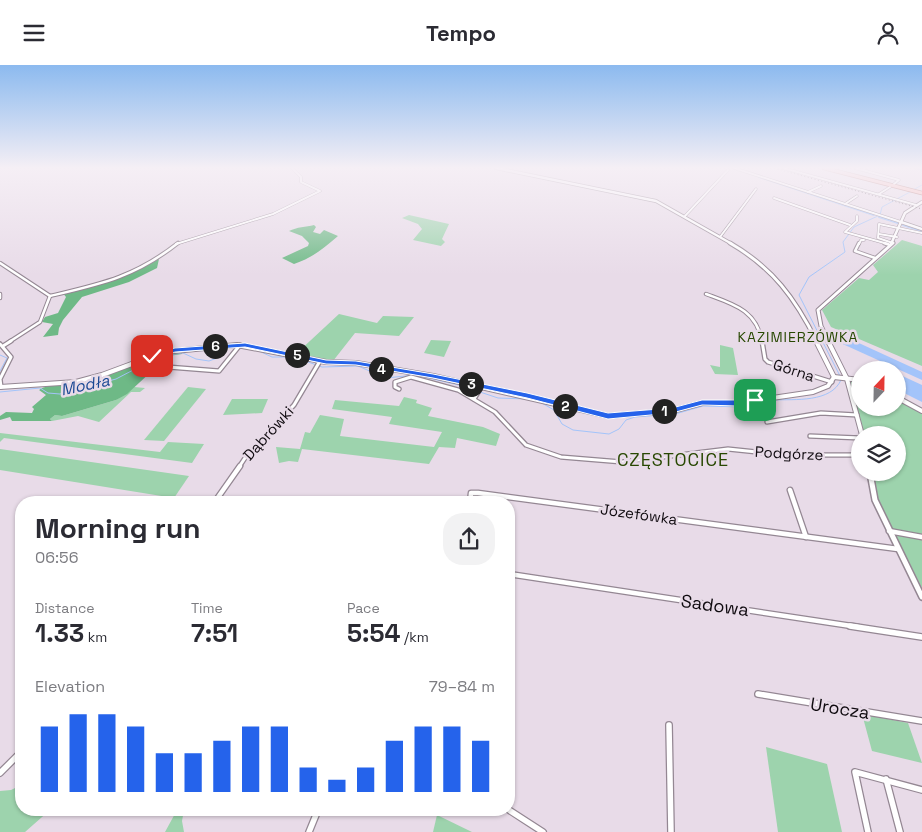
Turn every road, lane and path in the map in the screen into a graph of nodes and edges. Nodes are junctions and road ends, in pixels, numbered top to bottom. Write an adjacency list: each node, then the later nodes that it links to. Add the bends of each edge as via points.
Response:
1 (294, 204): 26 (street, via 273,214 178,243 159,258 116,280)
2 (660, 204): 9 (street)
3 (696, 204): 9 (street)
4 (745, 204): 18 (street)
5 (790, 204): 12 (street)
6 (845, 204): 11 (street)
7 (911, 204): 8 (street)
8 (916, 205): 11 (street, via 906,212)
9 (685, 216): 18 (street)
10 (857, 216): 12 (street)
11 (901, 222): 13 (street); 14 (street)
12 (850, 225): 21 (street, via 845,231 848,233)
13 (900, 227): 15 (street); 16 (street, via 879,224); 19 (street)
14 (922, 229)
15 (922, 233)
16 (879, 234): 17 (street); 20 (street, via 878,238)
17 (886, 235): 19 (street); 20 (street)
18 (720, 237): 34 (street, via 761,263 790,295)
19 (897, 237): 21 (street)
20 (885, 241): 21 (street)
21 (890, 245): 22 (street); 22 (street, via 861,240 855,251)
22 (875, 258): 32 (street, via 818,310 821,326)
23 (0, 263): 26 (street)
24 (0, 294): 27 (street)
25 (706, 294): 34 (street, Górna, via 738,306 756,322 768,362)
26 (50, 296): 28 (street, via 40,322)
27 (0, 298)
28 (1, 345): 36 (street, via 11,357 0,379)
29 (238, 348): 30 (street, via 253,347); 31 (street, via 219,371); 36 (street, via 164,352 76,382)
30 (318, 364): 37 (street, via 356,363); 50 (street, Dąbrówki, via 294,405 246,455)
31 (168, 367)
32 (844, 372): 33 (street); 34 (street)
33 (851, 376)
34 (839, 379): 35 (street); 37 (street, via 813,392 608,416); 41 (street)
35 (851, 380)
36 (0, 387)
37 (481, 387): 39 (street)
38 (399, 389): 39 (street, Podgórze, via 394,386 397,380 411,377 447,385)
39 (476, 397): 47 (street, Podgórze, via 495,411 526,445 561,457 622,462 728,449 784,455)
40 (906, 402): 42 (street)
41 (851, 404)
42 (922, 411)
43 (851, 414): 44 (street, via 821,413)
44 (767, 422)
45 (810, 436): 46 (street)
46 (851, 437)
47 (851, 455)
48 (871, 481): 54 (street, via 875,500)
49 (790, 489): 55 (street)
50 (219, 496)
51 (471, 496): 52 (street, Józefówka, via 471,493)
52 (494, 496)
53 (515, 499): 55 (street, Józefówka)
54 (889, 531): 56 (street); 57 (street)
55 (806, 537): 57 (street, Józefówka)
56 (922, 537)
57 (898, 549): 59 (street)
58 (515, 576): 60 (street, Sadowa)
59 (922, 597)
60 (922, 637)
61 (758, 694): 62 (street, Urocza)
62 (922, 721)
63 (669, 725): 72 (street)
64 (15, 758): 65 (street)
65 (0, 773)
66 (886, 779): 67 (street); 73 (street, via 857,771 855,778); 74 (street)
67 (922, 789)
68 (515, 814): 71 (street)
69 (316, 816): 70 (street)
70 (309, 832)
71 (543, 832)
72 (671, 832)
73 (868, 832)
74 (900, 832)

